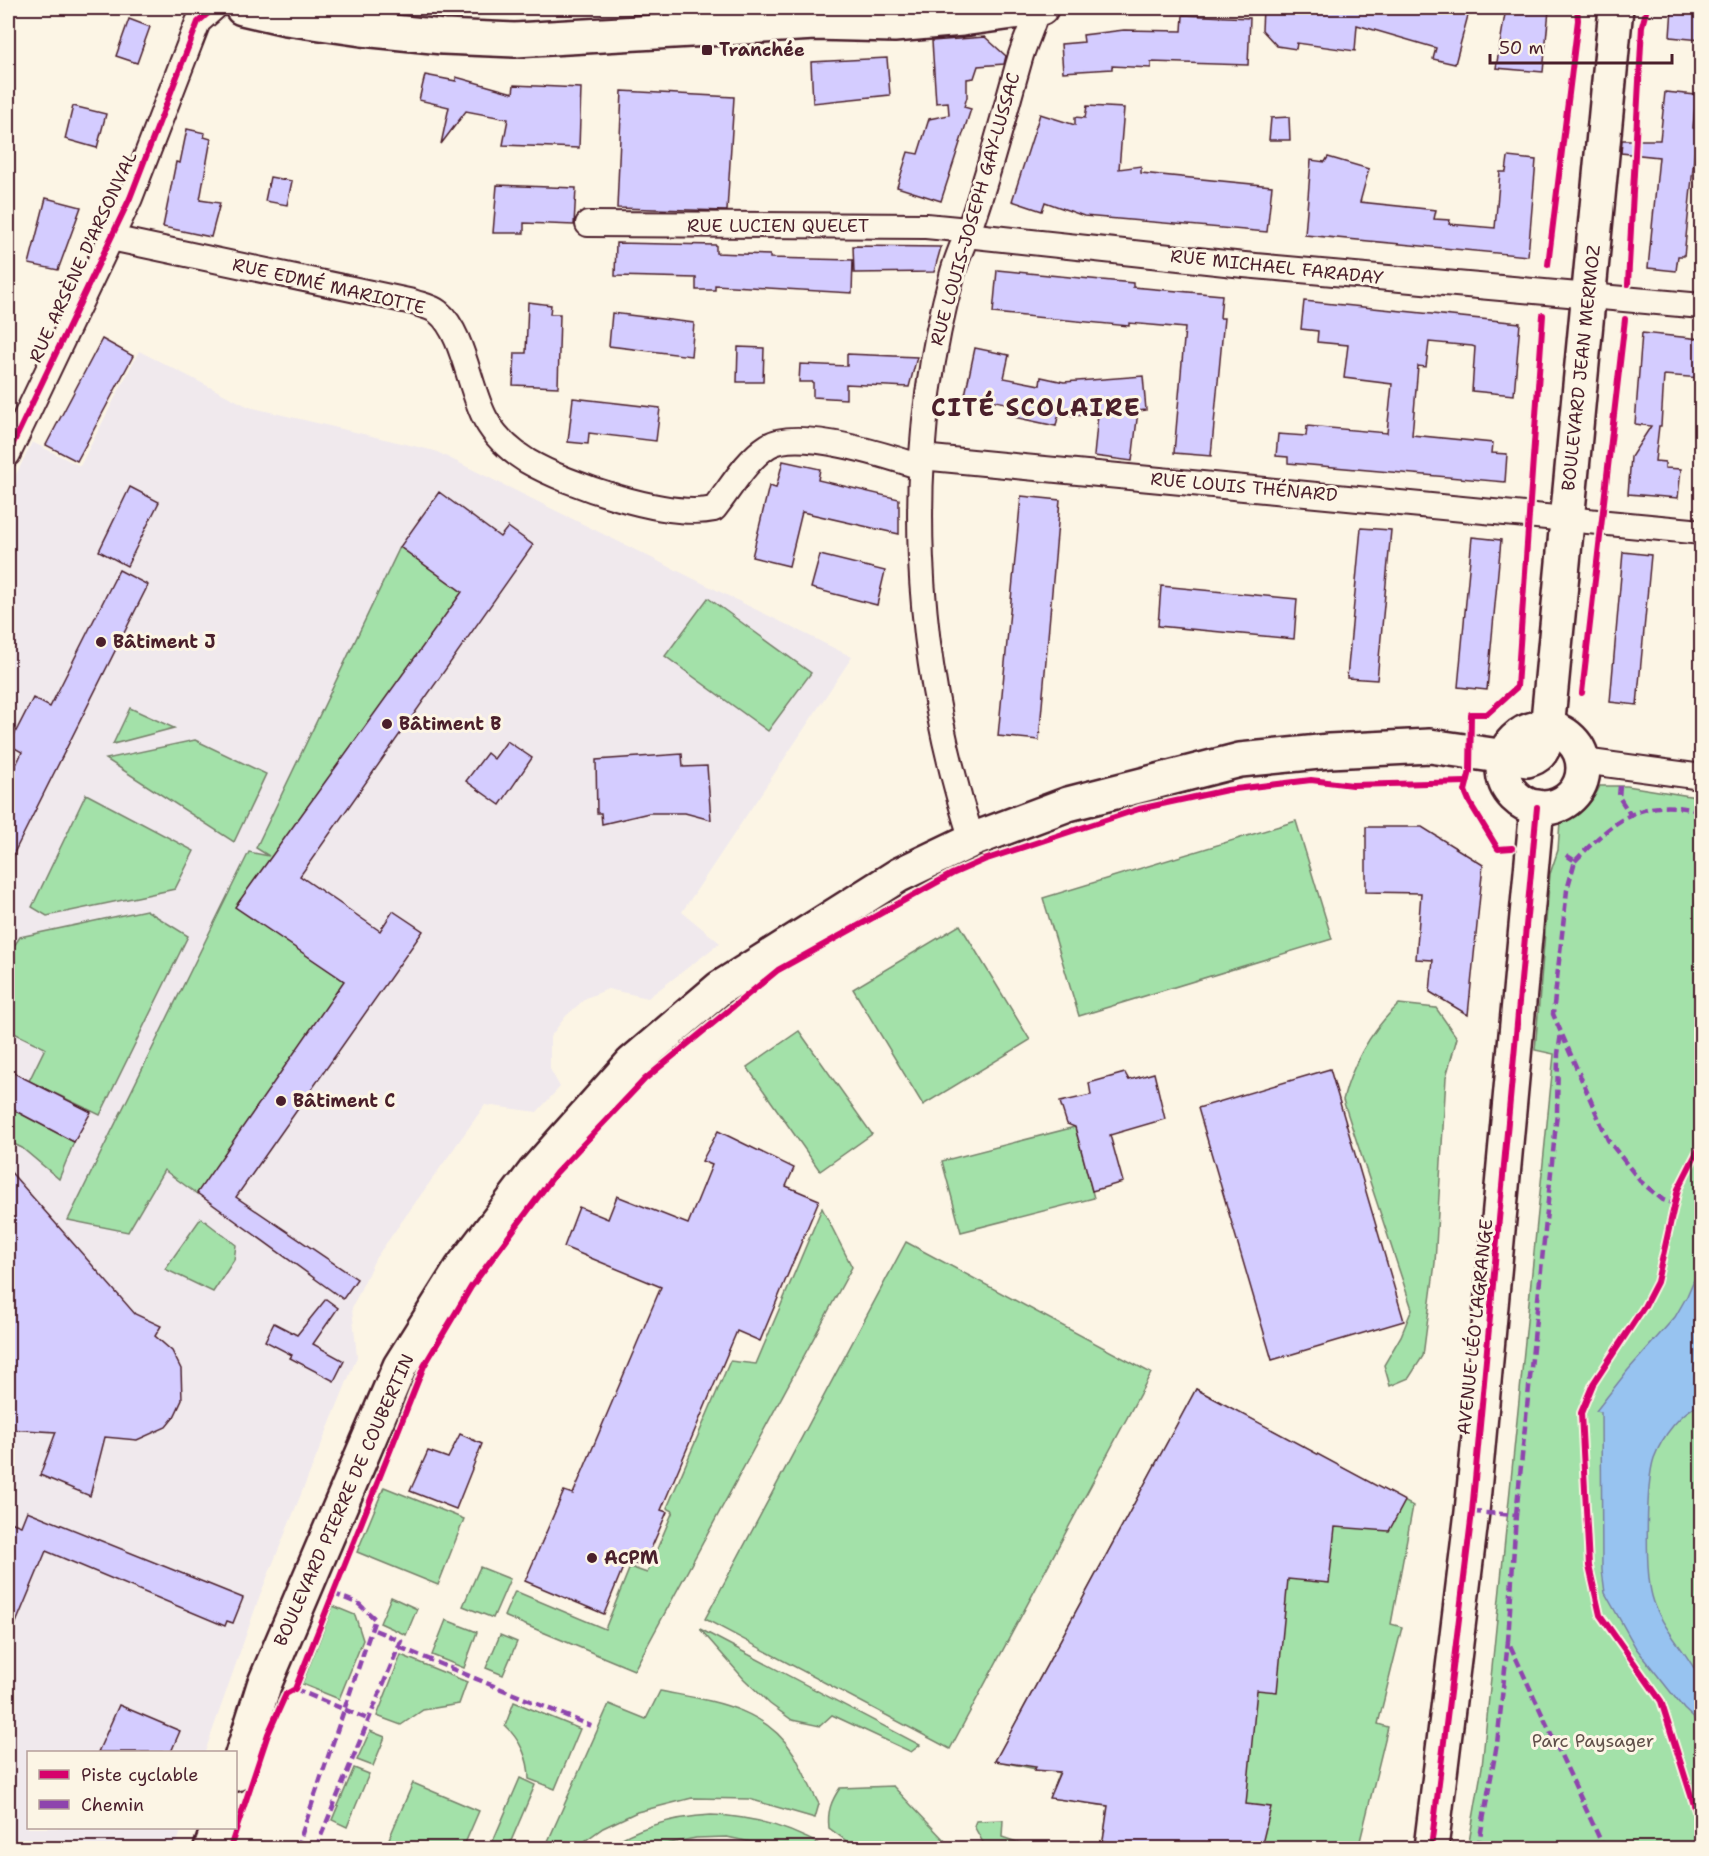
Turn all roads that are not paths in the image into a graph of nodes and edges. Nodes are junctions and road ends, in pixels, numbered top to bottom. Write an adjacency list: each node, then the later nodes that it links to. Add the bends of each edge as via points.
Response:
1 (214, 8): 9 (street, RUE ARSÈNE D'ARSONVAL, via 198,22)
2 (243, 8): 6 (street, via 362,28 514,40)
3 (899, 8): 6 (street)
4 (1039, 8): 6 (street, via 894,25); 8 (street, RUE LOUIS-JOSEPH GAY-LUSSAC)
5 (1616, 8): 10 (street, BOULEVARD JEAN MERMOZ)
6 (815, 23)
7 (588, 224): 8 (street, RUE LUCIEN QUELET, via 926,226)
8 (967, 232): 10 (street, RUE MICHAEL FARADAY, via 1244,265); 13 (street, RUE LOUIS-JOSEPH GAY-LUSSAC, via 934,345)
9 (111, 238): 12 (street, RUE ARSÈNE D'ARSONVAL); 13 (street, RUE EDMÉ MARIOTTE, via 413,302 438,311 449,325 486,421 506,445 558,476 614,495 672,510 714,510 758,455 770,445 796,438)
10 (1588, 297): 11 (street, RUE MICHAEL FARADAY); 14 (street, BOULEVARD JEAN MERMOZ)
11 (1701, 306)
12 (8, 454)
13 (921, 462): 14 (street, RUE LOUIS THÉNARD); 21 (street, RUE LOUIS-JOSEPH GAY-LUSSAC, via 923,615 935,695)
14 (1566, 519): 15 (street, RUE LOUIS THÉNARD); 16 (street, BOULEVARD JEAN MERMOZ)
15 (1701, 532)
16 (1547, 728): 17 (street, BOULEVARD JEAN MERMOZ, via 1537,757 1527,760); 18 (street, via 1574,742)
17 (1505, 755): 20 (street, via 1505,776 1513,795); 21 (street, BOULEVARD PIERRE DE COUBERTIN, via 1430,746 1240,760 1068,804)
18 (1583, 761): 19 (street); 20 (street, via 1580,785 1573,796 1550,807)
19 (1701, 777)
20 (1537, 807): 25 (street, AVENUE LÉO LAGRANGE, via 1473,1500)
21 (972, 840): 22 (street, BOULEVARD PIERRE DE COUBERTIN, via 899,875 720,988 632,1063 534,1173 461,1269 400,1366 264,1685)
22 (237, 1771)
23 (217, 1829): 24 (street)
24 (212, 1848)
25 (1431, 1848)

